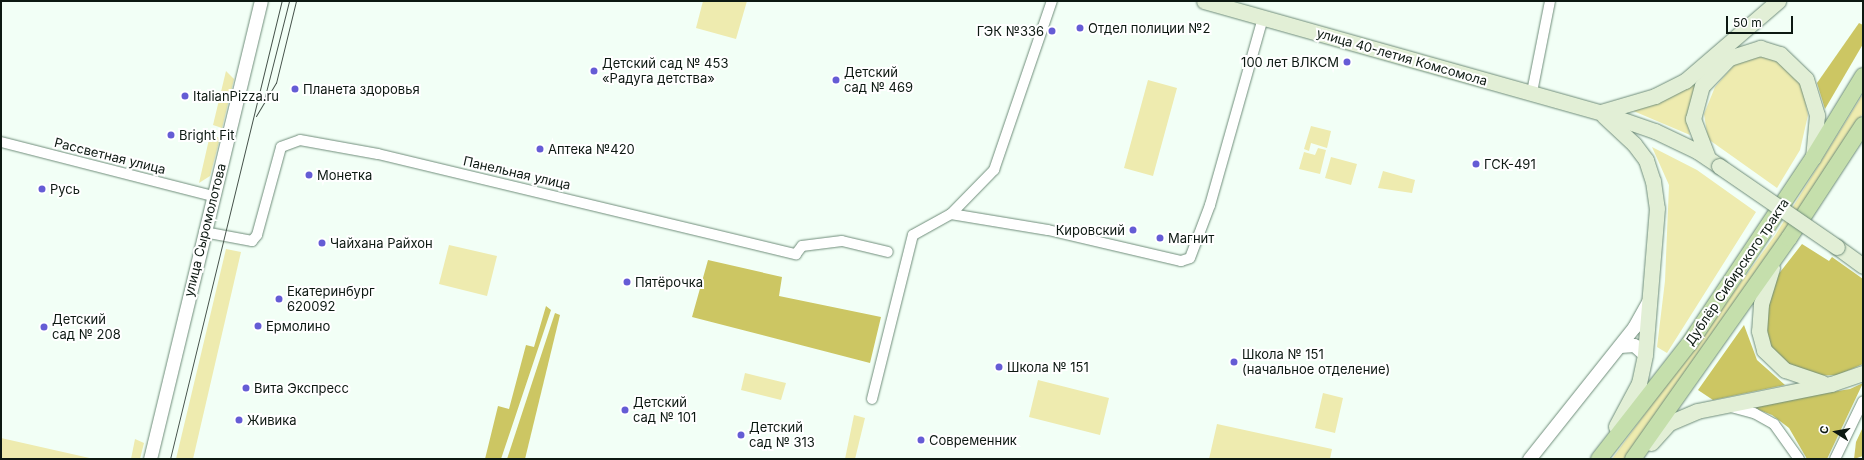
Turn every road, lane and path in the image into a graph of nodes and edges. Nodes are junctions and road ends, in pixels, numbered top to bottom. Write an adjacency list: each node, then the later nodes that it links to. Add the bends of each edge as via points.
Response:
1 (261, 1): 14 (street, улица Сыромолотова)
2 (1052, 1): 15 (street, via 994,170)
3 (1204, 1): 6 (main road, улица 40-летия Комсомола)
4 (1550, 1): 8 (street)
5 (1778, 1): 9 (main road, via 1685,81 1655,96)
6 (1263, 18): 8 (main road, улица 40-летия Комсомола); 15 (street, via 1210,205 1190,258 1181,261 1048,230)
7 (1863, 76): 12 (main road, Дублёр Сибирского тракта)
8 (1532, 92): 9 (main road, улица 40-летия Комсомола)
9 (1600, 112): 13 (main road, улица 40-летия Комсомола, via 1655,131); 20 (main road, via 1634,144 1646,160 1653,181 1657,208)
10 (1863, 125): 17 (main road, Дублёр Сибирского тракта)
11 (1, 142): 14 (street, Рассветная улица)
12 (1813, 158): 13 (main road, via 1817,115 1806,79 1780,54 1760,48 1729,58 1702,86 1693,119); 31 (main road, Дублёр Сибирского тракта, via 1689,344)
13 (1714, 162): 19 (main road, улица 40-летия Комсомола, bridge)
14 (213, 196): 16 (street, улица Сыромолотова)
15 (951, 214): 25 (street, via 913,235)
16 (204, 232): 18 (street, Панельная улица, via 252,241 257,235 282,146 300,140 378,154 796,254 802,246 842,241); 28 (street, улица Сыромолотова)
17 (1789, 238): 24 (main road, via 1764,289 1759,320 1761,340 1769,357 1785,370 1806,380); 32 (main road, Дублёр Сибирского тракта)
18 (888, 252)
19 (1863, 266)
20 (1649, 300): 21 (street); 22 (main road)
21 (1620, 346): 22 (street, via 1634,345); 29 (street)
22 (1645, 355): 30 (main road, via 1639,383 1627,411)
23 (1863, 373): 24 (main road)
24 (1831, 384): 27 (main road)
25 (872, 399)
26 (1863, 401): 35 (street)
27 (1717, 406): 33 (main road, via 1685,414 1670,423); 34 (street, via 1742,409 1762,416 1784,435)
28 (150, 459)
29 (1529, 459)
30 (1594, 459)
31 (1599, 459)
32 (1633, 459)
33 (1636, 459)
34 (1799, 459)
35 (1835, 459)

